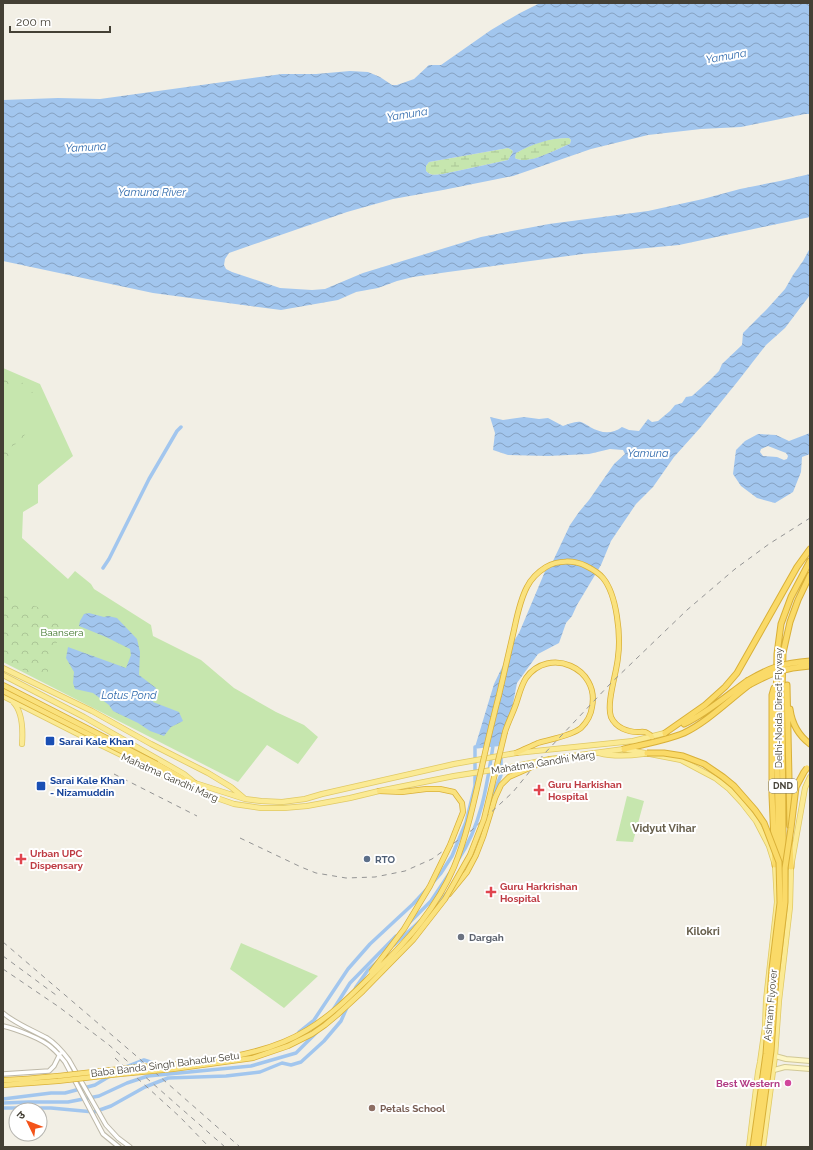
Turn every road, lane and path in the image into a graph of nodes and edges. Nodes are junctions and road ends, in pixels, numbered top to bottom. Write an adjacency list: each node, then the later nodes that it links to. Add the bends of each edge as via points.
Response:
1 (810, 549): 17 (highway, via 797,567 737,673 705,705)
2 (810, 560): 9 (highway, Delhi-Noida Direct Flyway / DND, via 791,596 781,624)
3 (810, 575): 4 (highway, via 790,622)
4 (783, 653): 12 (highway); 36 (highway, Delhi-Noida Direct Flyway / DND, bridge)
5 (810, 661): 10 (highway, bridge, via 779,665 764,671)
6 (810, 666): 10 (highway, bridge, via 780,670)
7 (3, 668): 33 (main road, via 208,773)
8 (3, 675): 16 (main road, Mahatma Gandhi Marg)
9 (776, 678): 34 (highway, Delhi-Noida Direct Flyway / DND); 34 (highway, via 772,695 772,795)
10 (748, 683): 17 (highway, via 699,716); 22 (highway, via 712,714 684,733)
11 (3, 685): 27 (highway, bridge)
12 (787, 685): 21 (highway, via 793,724); 35 (highway)
13 (3, 690): 27 (highway, bridge)
14 (3, 696): 15 (main road, Mahatma Gandhi Marg)
15 (10, 699): 18 (main road, Mahatma Gandhi Marg); 20 (main road, via 18,709)
16 (84, 718): 18 (main road); 31 (main road, Mahatma Gandhi Marg, via 184,774)
17 (664, 733): 19 (main road, Mahatma Gandhi Marg)
18 (76, 734): 30 (main road, Mahatma Gandhi Marg, via 173,781)
19 (652, 737): 23 (main road, Mahatma Gandhi Marg); 40 (highway, Baba Banda Singh Bahadur Setu, bridge, via 645,732 628,731 618,726 611,717 610,698 618,657 619,635 609,586 593,569 579,563 560,562 546,567 527,587 518,612 472,814 453,870 430,910 411,935)
20 (22, 744)
21 (810, 744)
22 (624, 749): 24 (main road, Mahatma Gandhi Marg); 25 (main road, Mahatma Gandhi Marg)
23 (514, 753): 33 (main road, Mahatma Gandhi Marg, bridge, via 282,802); 37 (highway, Baba Banda Singh Bahadur Setu, bridge, via 577,731 586,722 593,698 584,676 575,668 564,664 546,663 526,679 505,732 477,840)
24 (597, 753): 25 (main road, via 621,756); 26 (main road, Mahatma Gandhi Marg)
25 (647, 753): 34 (highway, bridge, via 664,752 683,756 704,764 734,786 764,823)
26 (550, 759): 32 (main road, Mahatma Gandhi Marg, bridge); 37 (highway, bridge, via 509,777 500,785 476,855 467,872)
27 (156, 766): 30 (highway); 31 (highway)
28 (809, 767): 36 (highway, bridge, via 796,787)
29 (810, 777): 35 (main road, via 805,788)
30 (184, 783): 32 (main road, Mahatma Gandhi Marg, via 223,801 261,808 307,806)
31 (195, 783): 33 (main road, Mahatma Gandhi Marg)
32 (379, 791): 40 (highway, bridge, via 440,789 454,792 462,803 463,812 430,886 386,955)
33 (245, 799)
34 (777, 864): 38 (main road, via 777,902); 60 (highway, Ashram Flyover, bridge, via 780,903 766,1054)
35 (791, 867): 39 (main road, via 790,907)
36 (785, 868): 61 (highway, Ashram Flyover, bridge, via 785,902)
37 (445, 899): 54 (highway, Baba Banda Singh Bahadur Setu, bridge, via 413,940 350,1003 325,1025 288,1046 253,1058 226,1063)
38 (769, 977): 39 (main road); 55 (main road, via 765,1027)
39 (782, 978): 44 (main road)
40 (359, 987): 53 (highway, Baba Banda Singh Bahadur Setu, bridge, via 307,1031 256,1052 184,1063)
41 (3, 1013): 43 (street, via 47,1038)
42 (3, 1026): 43 (street, via 47,1044)
43 (60, 1054): 48 (street, via 69,1060); 49 (street, via 49,1071); 50 (street)
44 (775, 1056): 45 (main road, via 786,1060); 47 (main road)
45 (810, 1061)
46 (810, 1069): 47 (main road, via 785,1067)
47 (774, 1070): 56 (main road)
48 (76, 1073): 50 (street); 51 (street)
49 (3, 1074)
50 (70, 1074): 52 (street)
51 (79, 1078): 52 (street); 58 (street, via 106,1125)
52 (73, 1079): 54 (street); 57 (street, via 102,1134)
53 (3, 1080)
54 (3, 1085)
55 (750, 1132): 56 (main road); 59 (main road)
56 (765, 1134): 62 (main road)
57 (119, 1147)
58 (130, 1147)
59 (749, 1147)
60 (753, 1147)
61 (758, 1147)
62 (763, 1147)

